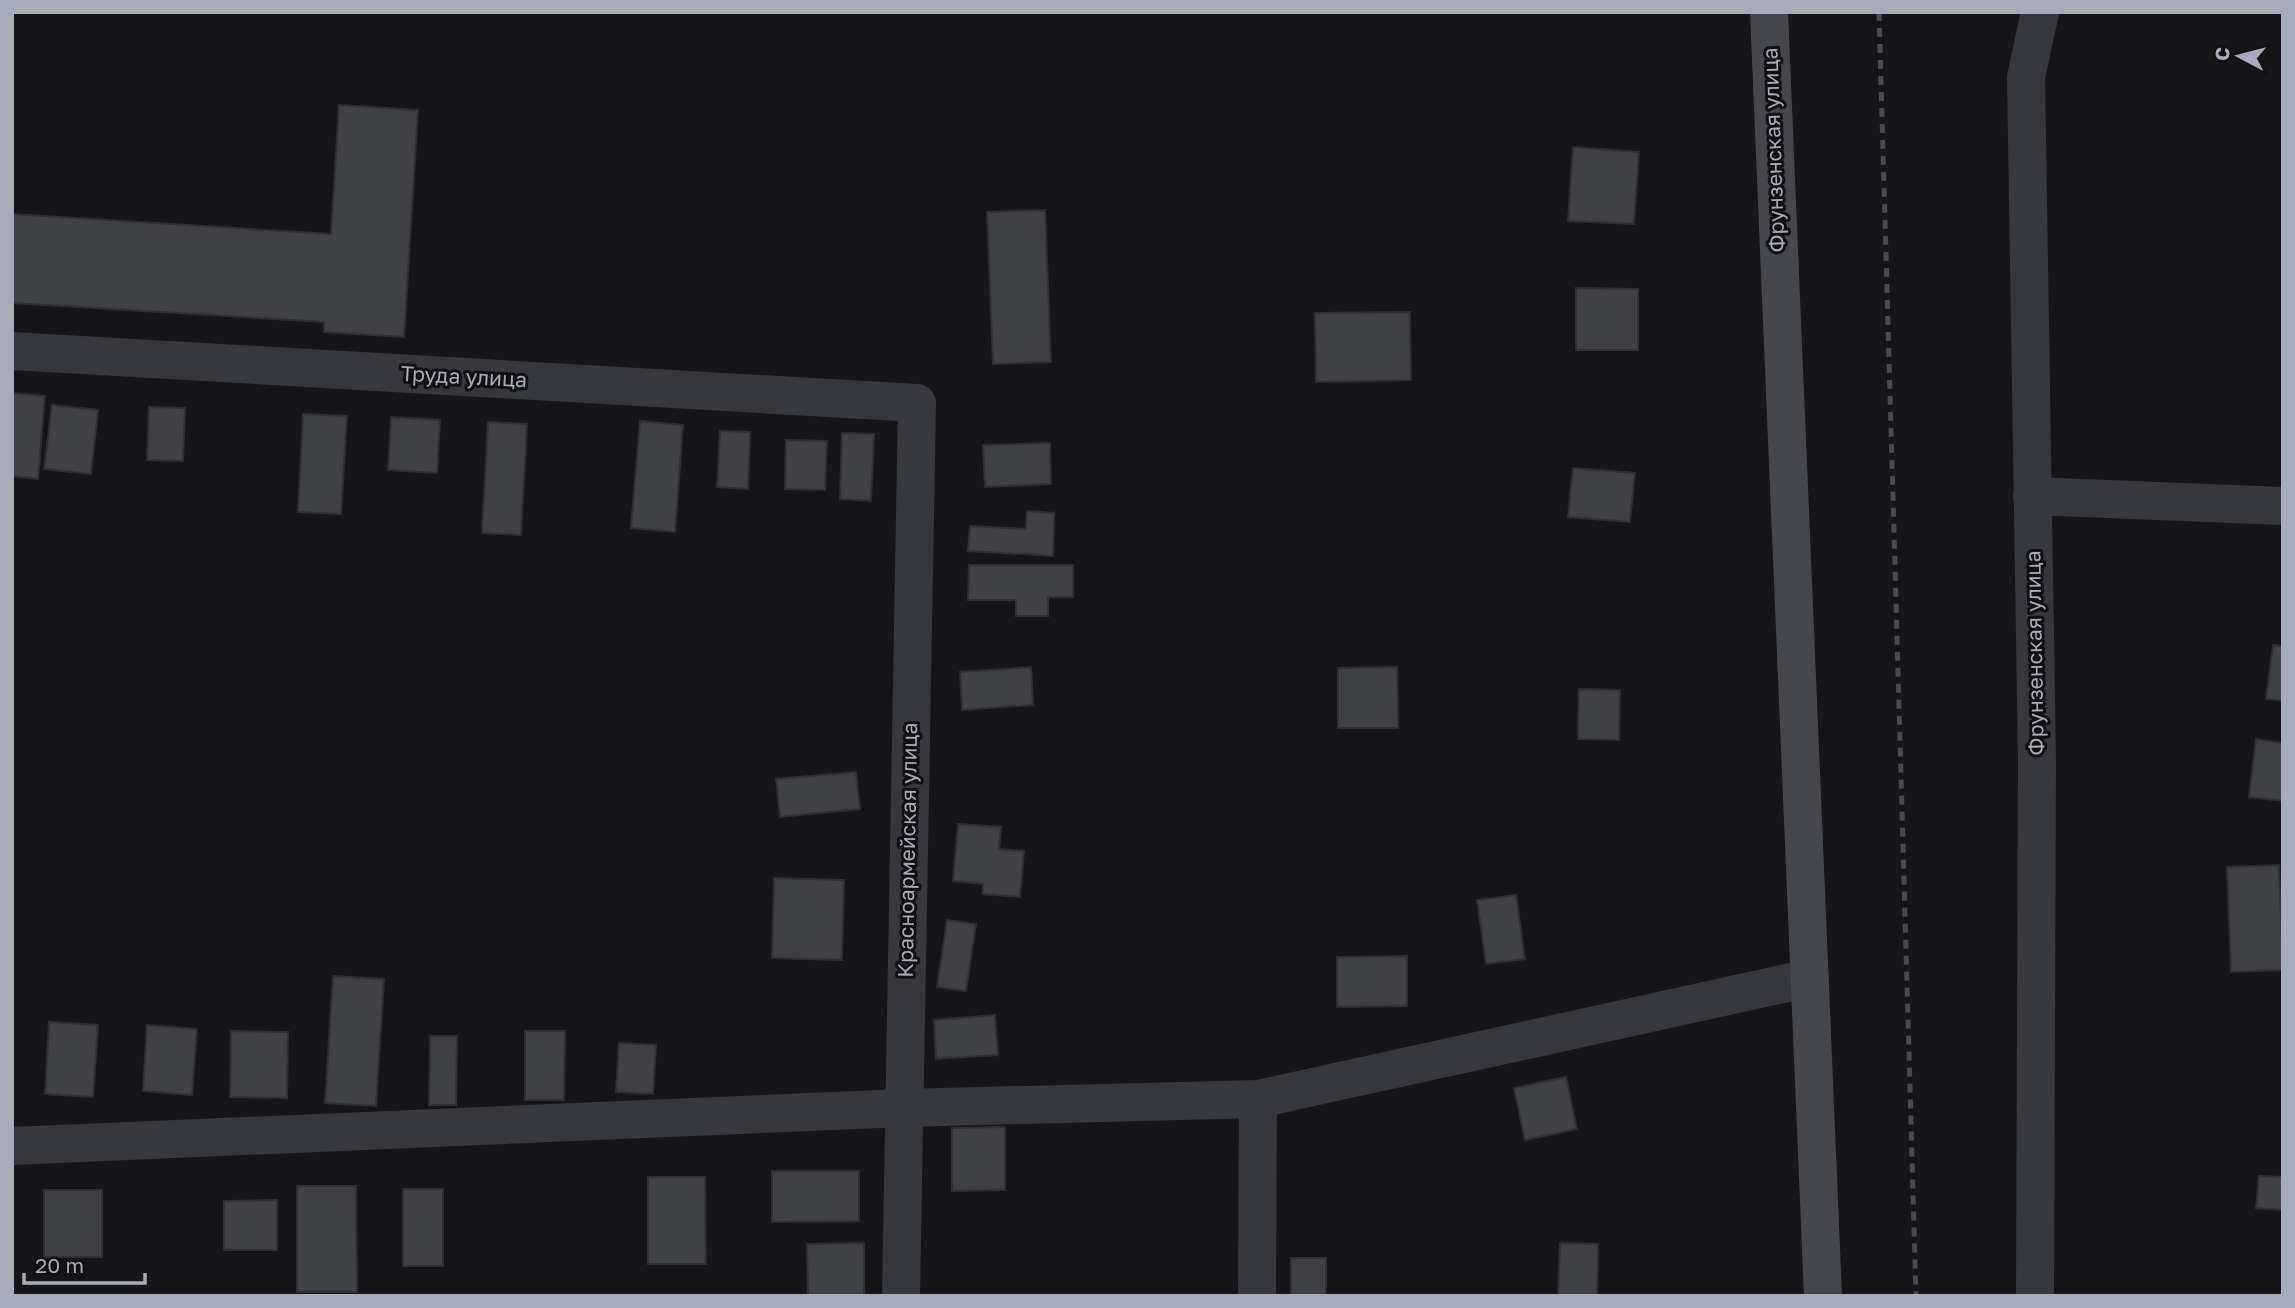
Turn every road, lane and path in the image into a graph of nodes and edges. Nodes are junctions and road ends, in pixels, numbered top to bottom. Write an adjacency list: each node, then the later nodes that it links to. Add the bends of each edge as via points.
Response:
1 (1769, 12): 7 (street, Фрунзенская улица)
2 (2040, 12): 5 (street, Фрунзенская улица, via 2026,77)
3 (12, 351): 4 (street, Труда улица)
4 (917, 403): 9 (street, Красноармейская улица)
5 (2032, 496): 6 (street); 14 (street, Фрунзенская улица, via 2037,761)
6 (2283, 506)
7 (1810, 978): 8 (street); 13 (street, Фрунзенская улица)
8 (1258, 1099): 9 (street); 12 (street)
9 (903, 1108): 10 (street); 11 (street, Красноармейская улица)
10 (12, 1146)
11 (901, 1296)
12 (1258, 1296)
13 (1824, 1296)
14 (2035, 1296)

